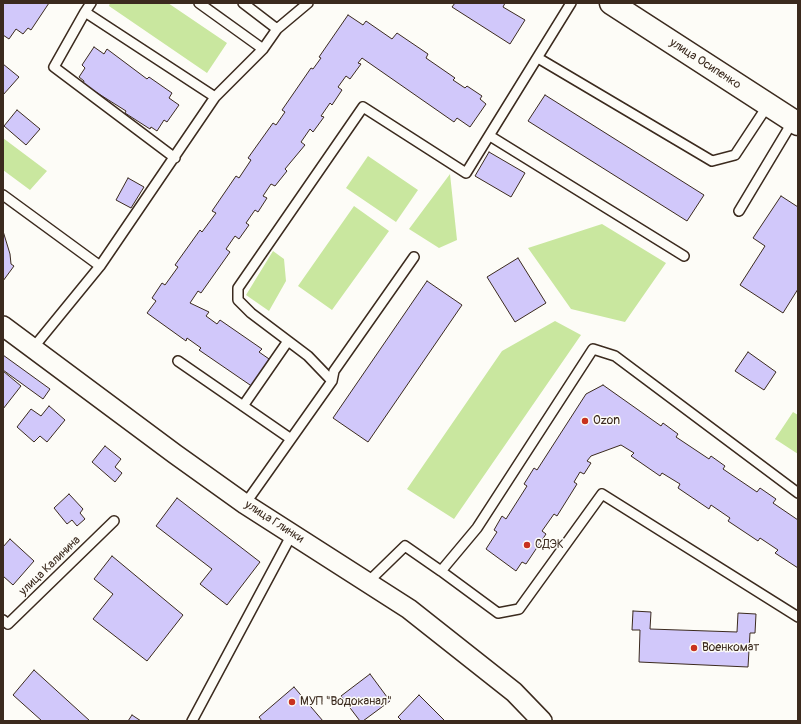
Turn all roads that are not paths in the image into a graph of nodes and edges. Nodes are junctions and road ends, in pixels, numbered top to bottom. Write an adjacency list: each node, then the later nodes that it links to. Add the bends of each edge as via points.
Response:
1 (91, 3): 7 (lane)
2 (199, 3): 9 (lane)
3 (243, 3): 8 (lane)
4 (308, 3): 8 (lane)
5 (571, 3): 10 (lane)
6 (611, 3): 12 (street, улица Осипенко)
7 (85, 12): 11 (lane); 15 (lane, via 54,67)
8 (277, 29): 9 (lane)
9 (263, 49): 11 (lane)
10 (538, 58): 12 (lane, via 712,161 735,155); 14 (lane)
11 (215, 97): 15 (lane)
12 (768, 104): 13 (street, улица Осипенко)
13 (796, 123): 17 (lane)
14 (490, 136): 18 (lane); 22 (lane, via 466,173 363,107 238,288 238,300)
15 (175, 158): 20 (lane)
16 (3, 195): 20 (lane)
17 (739, 211)
18 (684, 256)
19 (414, 257): 25 (lane, via 334,371)
20 (100, 266): 23 (lane)
21 (3, 326): 23 (street, улица Глинки)
22 (288, 341): 25 (lane, via 308,356); 26 (lane)
23 (33, 348): 29 (street, улица Глинки)
24 (178, 361): 26 (lane)
25 (332, 382): 27 (lane)
26 (243, 406): 27 (lane)
27 (291, 439): 29 (lane)
28 (798, 493): 32 (lane, via 614,356 593,349 477,528)
29 (245, 504): 31 (street, улица Глинки)
30 (114, 520): 35 (lane, улица Калинина, via 8,624)
31 (292, 534): 33 (street, улица Глинки); 36 (lane)
32 (441, 571): 33 (lane, via 405,546); 34 (lane, via 498,613 519,609 602,494)
33 (368, 582): 37 (street, улица Глинки, via 410,609 508,687)
34 (798, 617)
35 (3, 620)
36 (192, 721)
37 (542, 721)

